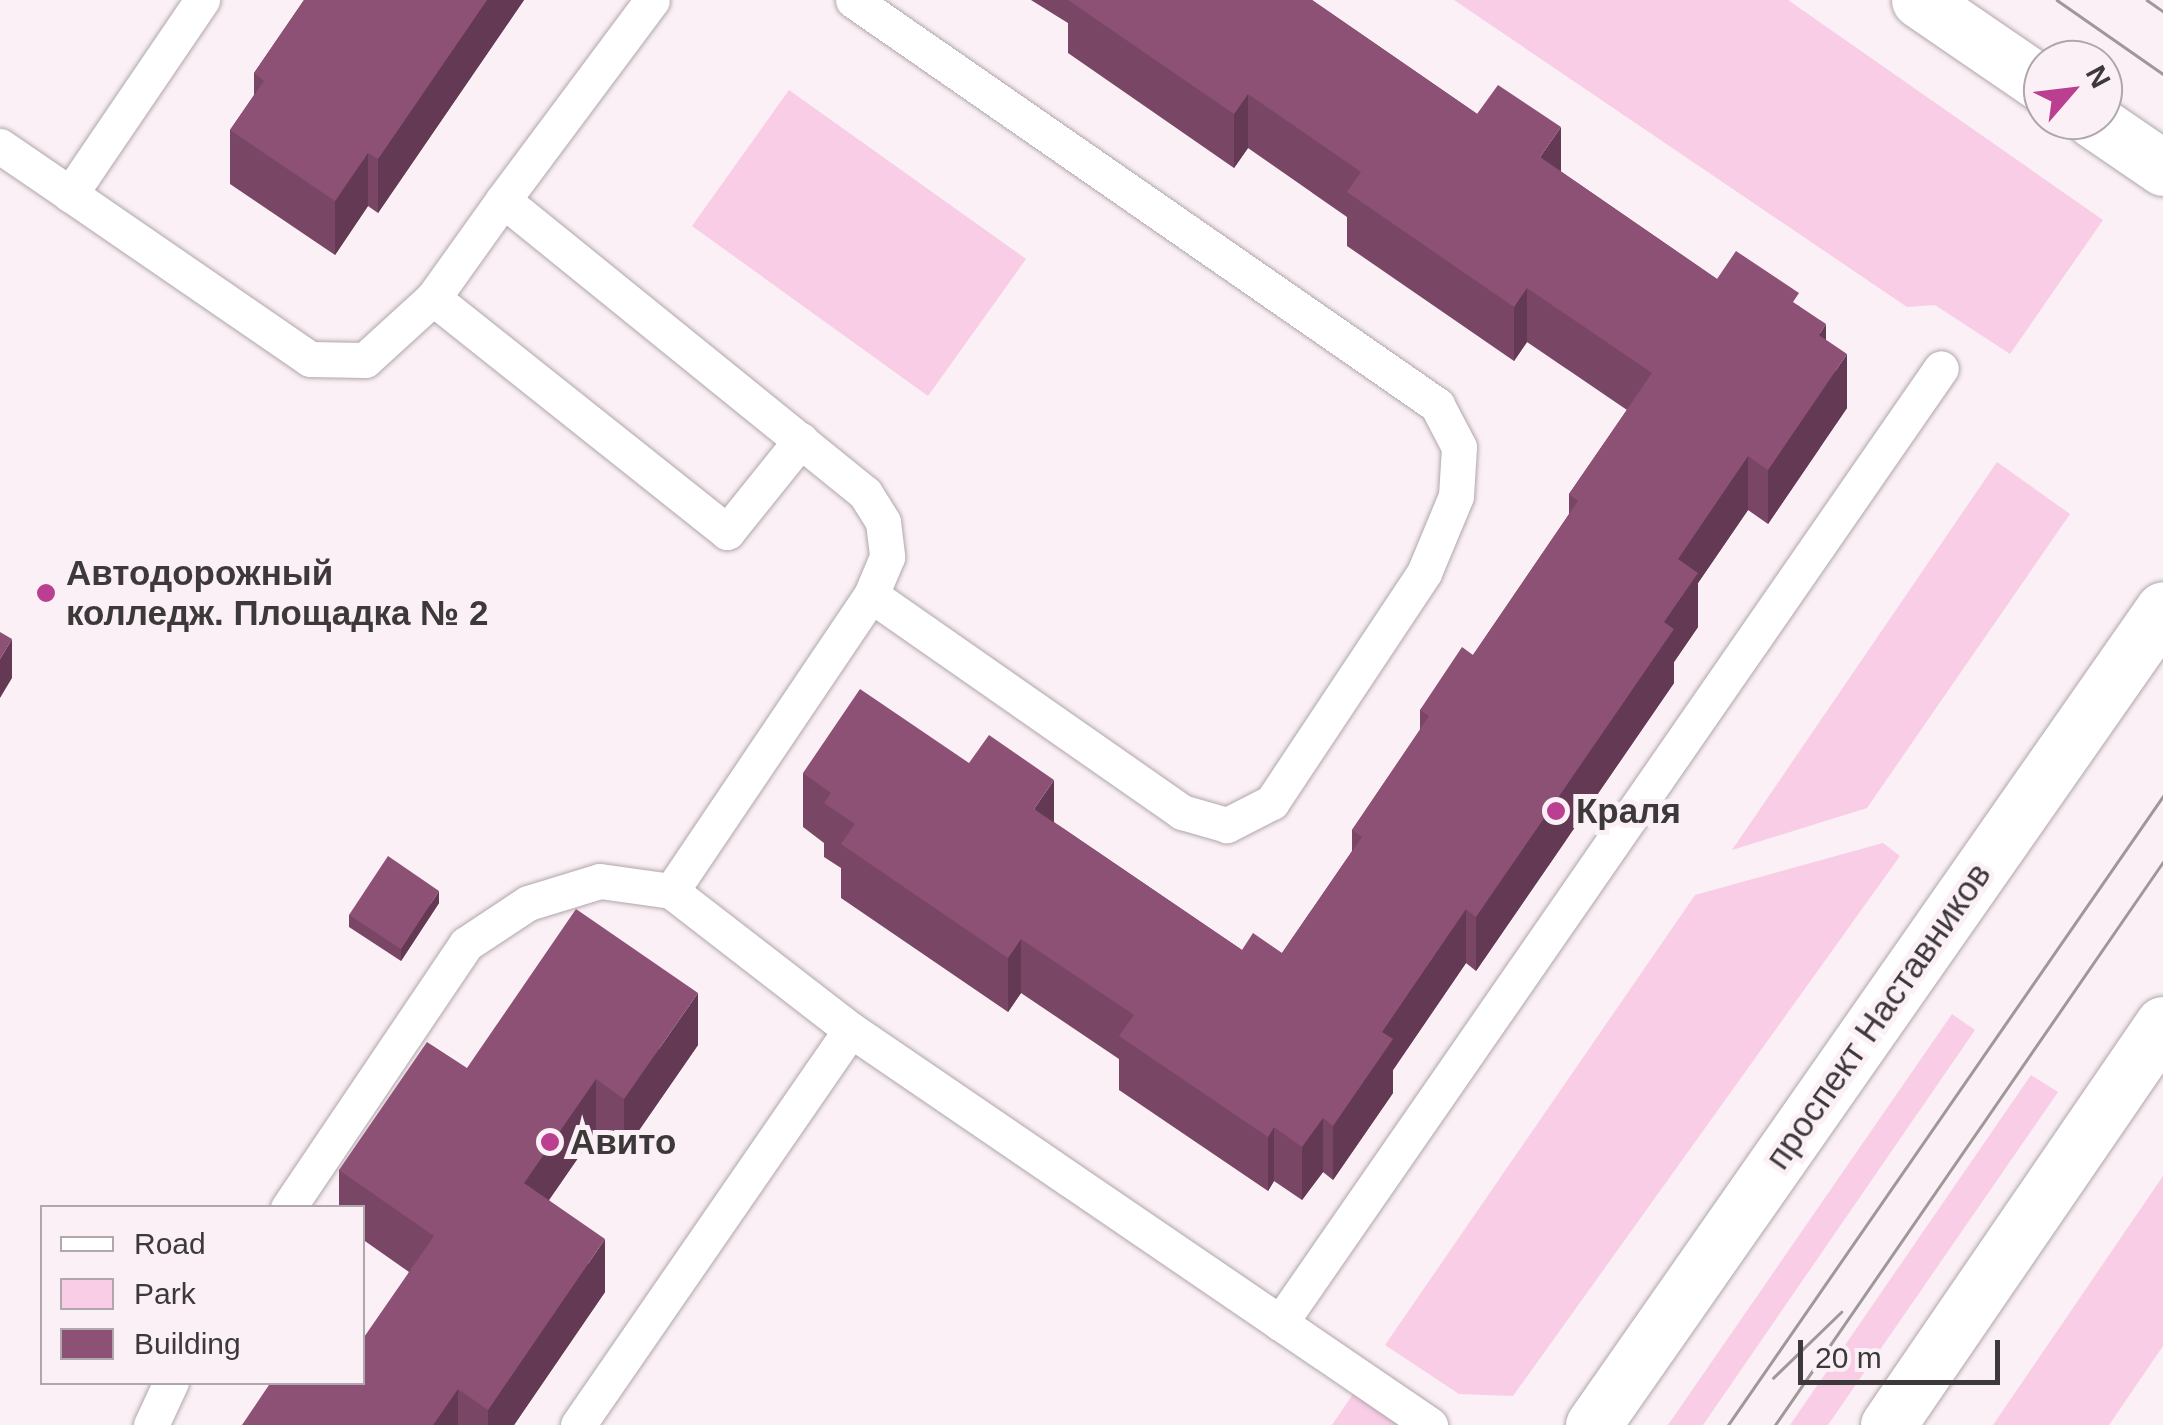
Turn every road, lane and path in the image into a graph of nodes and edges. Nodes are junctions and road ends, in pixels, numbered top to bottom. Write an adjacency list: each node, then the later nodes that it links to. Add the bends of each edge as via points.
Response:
1 (202, 0): 9 (lane)
2 (652, 0): 10 (lane)
3 (852, 0): 14 (lane, via 1437,405 1459,447 1456,496 1424,574 1272,802 1228,825 1182,812)
4 (1919, 0): 5 (main road)
5 (2023, 71)
6 (2122, 140): 8 (main road)
7 (0, 146): 9 (lane)
8 (2163, 168)
9 (70, 194): 11 (lane, via 310,359 365,360)
10 (503, 200): 11 (lane); 13 (lane)
11 (433, 298): 13 (lane, via 728,532)
12 (1941, 368): 20 (lane)
13 (801, 440): 14 (lane, via 865,493 882,522 887,557)
14 (870, 595): 16 (lane)
15 (2163, 609): 25 (main road, проспект Наставников)
16 (672, 890): 18 (lane); 19 (lane, via 600,881 528,903 466,944)
17 (2163, 1024): 26 (main road)
18 (852, 1030): 20 (lane); 23 (lane)
19 (290, 1205)
20 (1280, 1323): 24 (lane)
21 (169, 1385): 22 (lane)
22 (150, 1425)
23 (578, 1425)
24 (1430, 1425)
25 (1594, 1425)
26 (1888, 1425)

